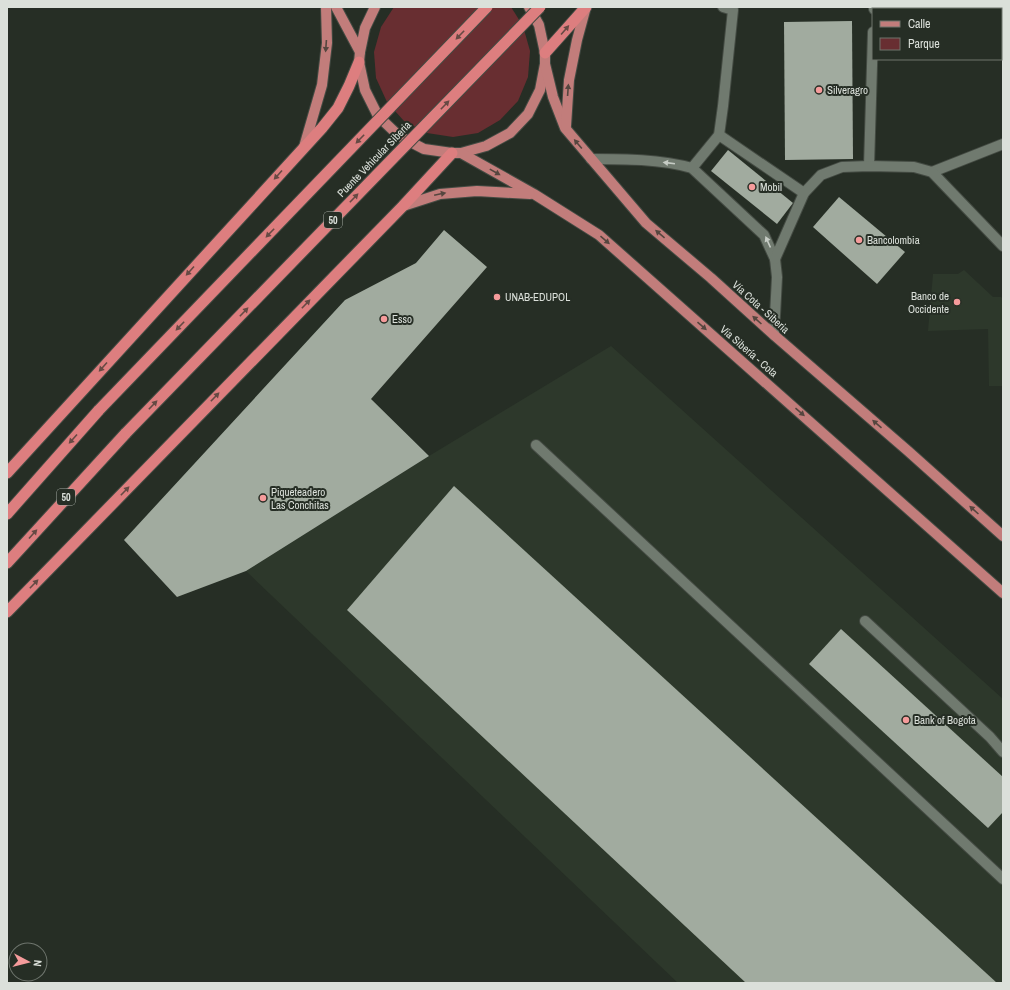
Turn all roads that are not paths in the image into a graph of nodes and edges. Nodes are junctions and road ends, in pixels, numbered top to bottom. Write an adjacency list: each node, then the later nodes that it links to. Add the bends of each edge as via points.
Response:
1 (326, 7): 16 (main road, one-way to 16, via 327,43 322,85)
2 (336, 7): 10 (main road)
3 (375, 7): 10 (main road, via 365,28)
4 (487, 7): 30 (highway, one-way to 30, bridge, via 99,410)
5 (529, 7): 11 (main road, Vía Cota - Siberia, via 539,25)
6 (540, 7): 32 (highway, Puente Vehicular Siberia / 50, one-way to 6, bridge, via 126,433)
7 (586, 7): 11 (highway, one-way to 7); 13 (main road, one-way to 7, via 569,80)
8 (723, 7): 9 (lane)
9 (735, 8): 14 (lane)
10 (359, 57): 16 (highway, via 338,108); 17 (main road, via 365,90 378,116 399,136 424,149)
11 (545, 59): 13 (main road, Vía Cota - Siberia, via 553,97); 17 (main road, via 540,90 528,114 510,133 486,146)
12 (872, 60): 19 (lane)
13 (566, 128): 18 (main road, Vía Cota - Siberia, one-way to 13)
14 (720, 135): 20 (lane); 22 (lane)
15 (1003, 144): 21 (lane)
16 (304, 147): 29 (highway, one-way to 29)
17 (457, 153): 23 (main road, Vía Sibería - Cota, one-way to 23); 24 (highway)
18 (591, 159): 20 (lane, one-way to 18, via 655,162); 27 (main road, Vía Cota - Siberia, one-way to 18, via 646,223)
19 (869, 166): 21 (lane, via 914,167); 22 (lane, via 842,167 821,175)
20 (692, 168): 26 (lane, one-way to 20, via 764,235)
21 (932, 172): 25 (lane)
22 (804, 193): 26 (lane)
23 (534, 194): 24 (main road, one-way to 23, via 440,194 477,191); 33 (main road, Vía Sibería - Cota, one-way to 33, via 599,235)
24 (403, 206): 34 (highway, one-way to 24)
25 (1003, 246)
26 (775, 259): 27 (lane, via 777,277)
27 (774, 335): 31 (main road, Vía Cota - Siberia, one-way to 27)
28 (536, 445): 37 (lane)
29 (7, 472)
30 (7, 514)
31 (1003, 536)
32 (7, 563)
33 (1003, 593)
34 (7, 612)
35 (865, 621): 36 (lane)
36 (1003, 752)
37 (1003, 879)

